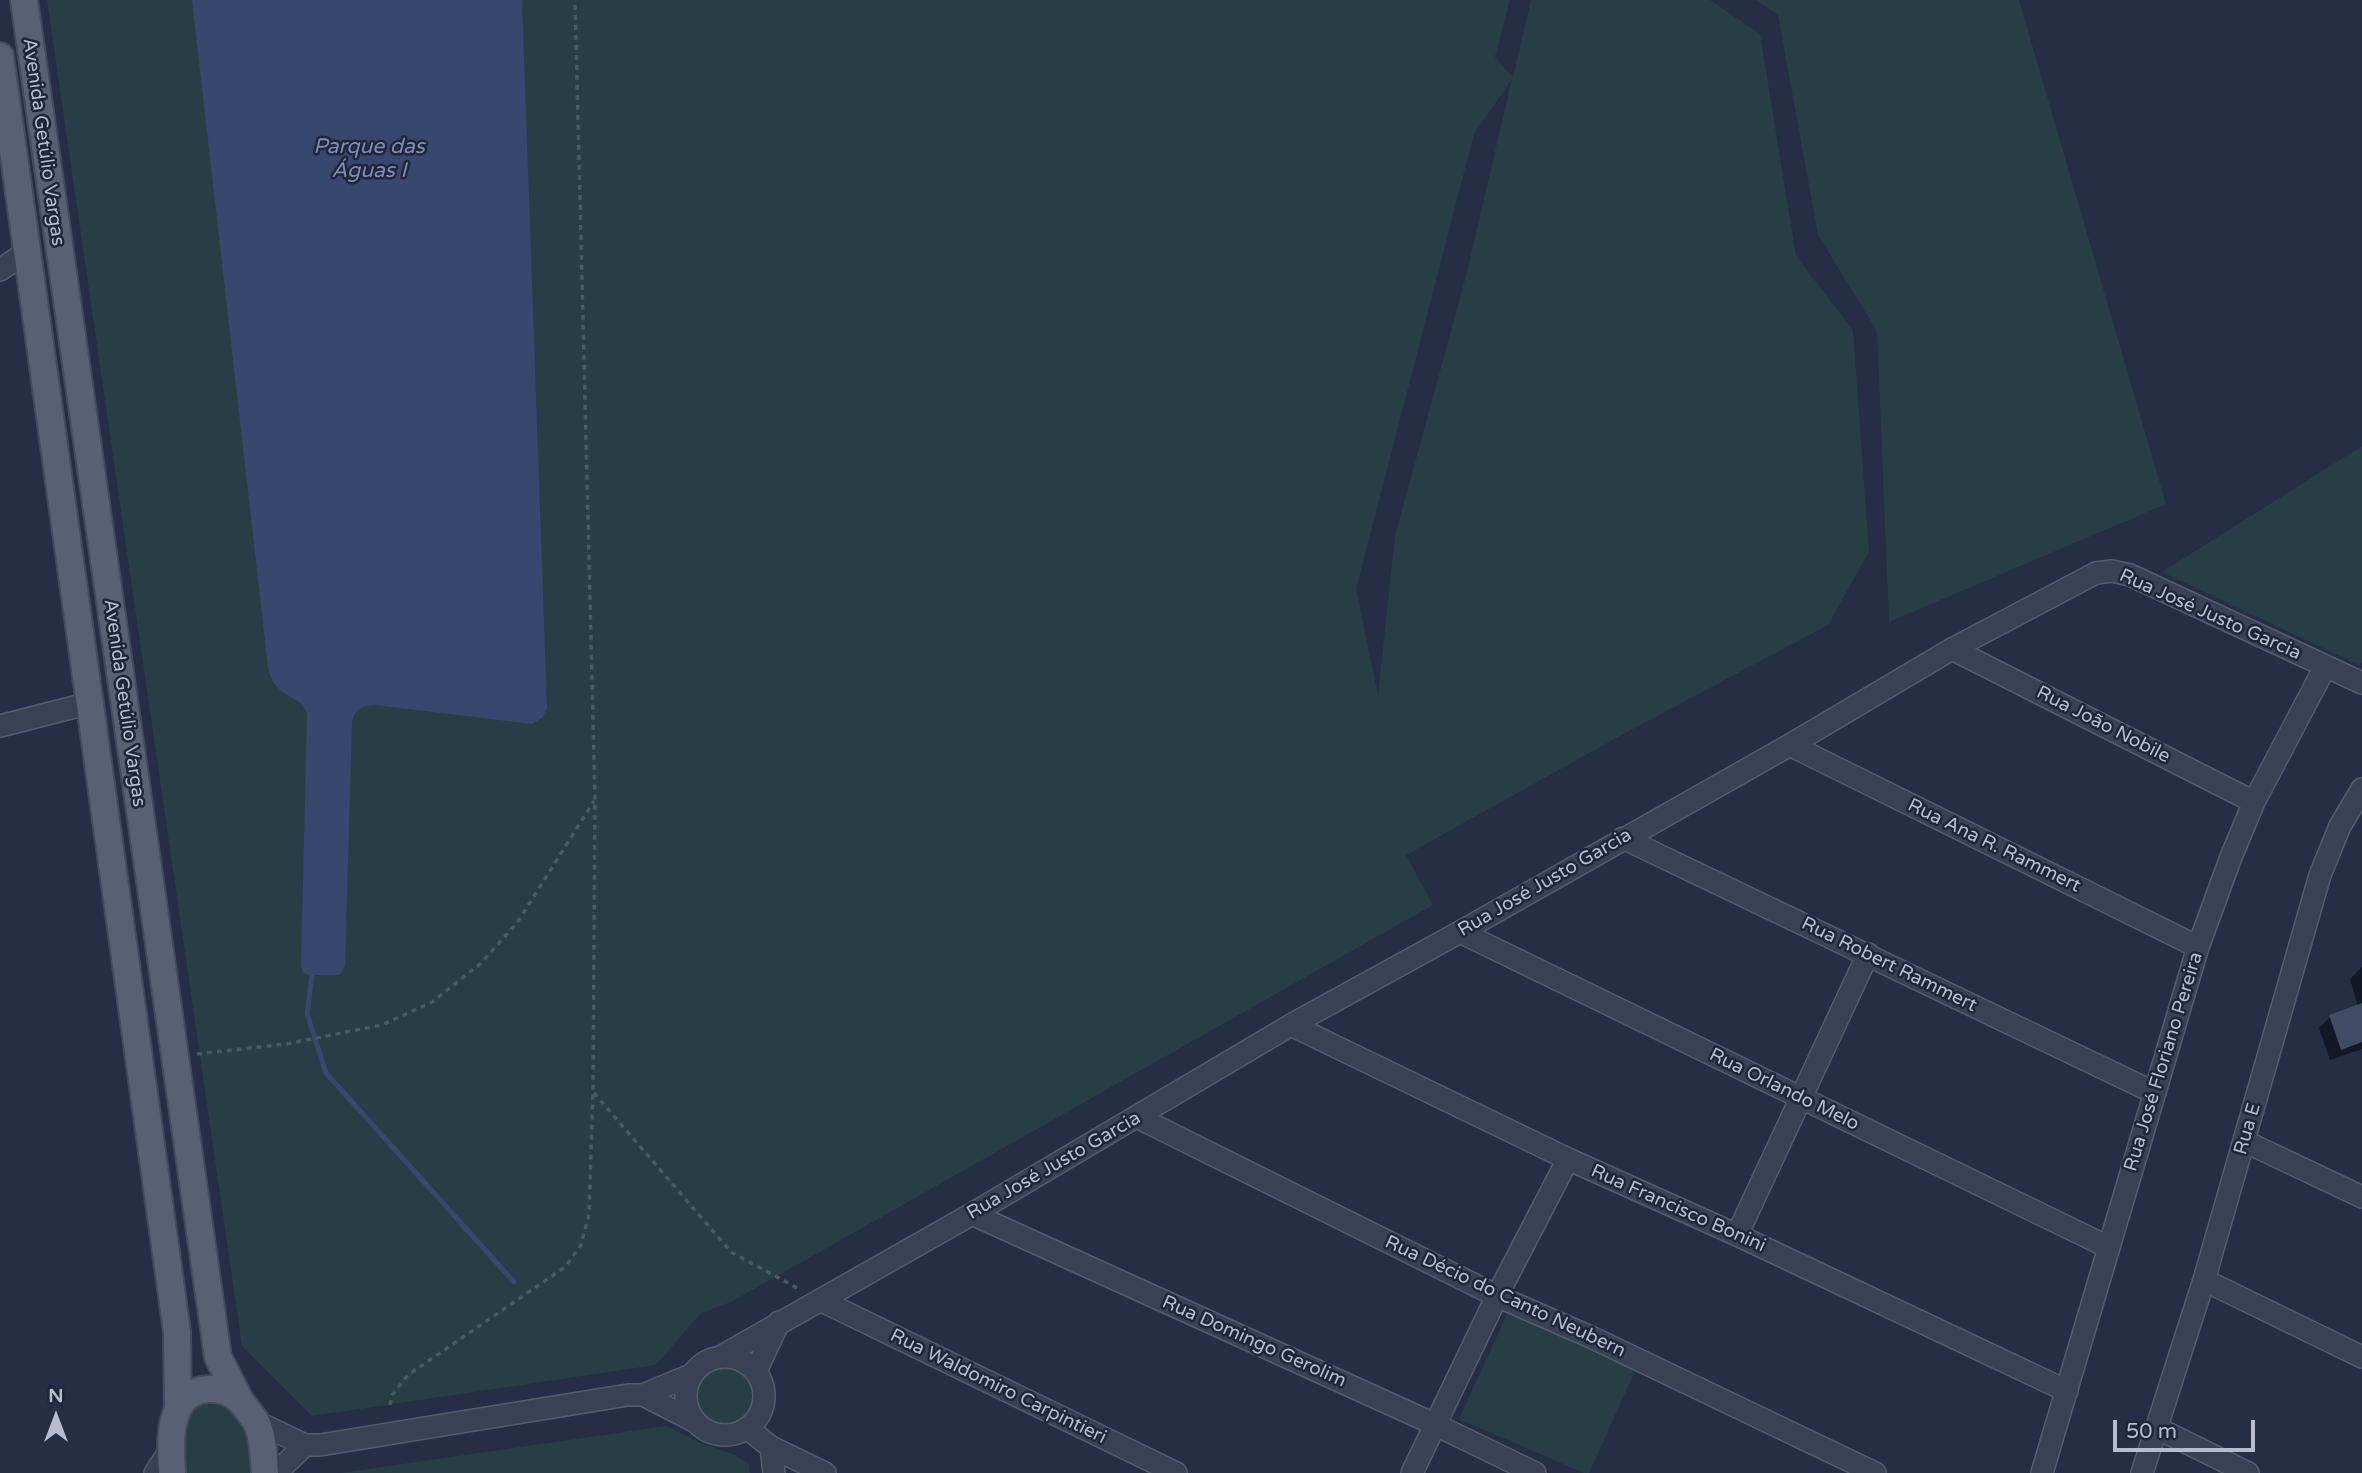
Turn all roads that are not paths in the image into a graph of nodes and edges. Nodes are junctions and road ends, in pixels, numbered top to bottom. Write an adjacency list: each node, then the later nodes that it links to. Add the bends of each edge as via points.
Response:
1 (24, 0): 4 (main road, Avenida Getúlio Vargas)
2 (0, 56): 3 (main road, Avenida Getúlio Vargas)
3 (5, 127): 4 (street); 5 (main road, Avenida Getúlio Vargas)
4 (41, 128): 40 (main road, Avenida Getúlio Vargas, via 218,1357)
5 (28, 251): 6 (street); 10 (main road, Avenida Getúlio Vargas)
6 (0, 270)
7 (1952, 649): 8 (street, Rua José Justo Garcia, via 2096,573 2112,571 2130,575); 12 (street, Rua José Justo Garcia); 14 (street, Rua João Nobile)
8 (2325, 667): 9 (street); 14 (street, Rua José Floriano Pereira)
9 (2362, 683)
10 (90, 703): 11 (street); 39 (main road, Avenida Getúlio Vargas, via 177,1332)
11 (0, 726)
12 (1790, 745): 15 (street, Rua José Justo Garcia); 17 (street, Rua Ana R. Rammert)
13 (2362, 789): 23 (street, Rua E, via 2340,826 2320,875)
14 (2254, 802): 17 (street, Rua José Floriano Pereira)
15 (1623, 838): 16 (street, Rua José Justo Garcia); 18 (street, Rua Robert Rammert)
16 (1461, 932): 19 (street, Rua José Justo Garcia); 21 (street, Rua Orlando Melo)
17 (2198, 947): 20 (street, Rua José Floriano Pereira)
18 (1868, 954): 20 (street, Rua Robert Rammert); 21 (street)
19 (1291, 1025): 22 (street, Rua José Justo Garcia); 24 (street, Rua Francisco Bonini)
20 (2155, 1093): 28 (street, Rua José Floriano Pereira)
21 (1801, 1098): 27 (street); 28 (street, Rua Orlando Melo)
22 (1137, 1117): 26 (street, Rua José Justo Garcia); 30 (street, Rua Décio do Canto Neubern)
23 (2244, 1141): 25 (street); 29 (street, Rua E)
24 (1568, 1159): 27 (street, Rua Francisco Bonini); 30 (street)
25 (2362, 1197)
26 (972, 1214): 31 (street, Rua José Justo Garcia); 42 (street, Rua Domingo Gerolim)
27 (1737, 1235): 37 (street, Rua Francisco Bonini)
28 (2108, 1247): 37 (street, Rua José Floriano Pereira)
29 (2204, 1280): 34 (street); 43 (street, Rua E)
30 (1497, 1296): 42 (street); 56 (street, Rua Décio do Canto Neubern)
31 (820, 1300): 32 (street, Rua José Justo Garcia); 53 (street, Rua Waldomiro Carpintieri)
32 (779, 1322): 33 (street, Rua José Justo Garcia); 35 (street)
33 (722, 1356): 35 (street); 36 (street, via 709,1359)
34 (2362, 1357)
35 (756, 1371): 44 (street, via 762,1382 762,1408)
36 (691, 1375): 38 (street); 41 (street, via 685,1399)
37 (2067, 1391): 57 (street, Rua José Floriano Pereira)
38 (643, 1395): 41 (street); 45 (street)
39 (178, 1409): 40 (main road, via 186,1397 203,1389 225,1391); 47 (main road, Avenida Getúlio Vargas, via 172,1429)
40 (248, 1411): 45 (street); 49 (main road, Avenida Getúlio Vargas, via 263,1447)
41 (694, 1421): 44 (street, via 724,1435)
42 (1434, 1424): 54 (street); 55 (street, Rua Domingo Gerolim)
43 (2157, 1427): 58 (street, Rua E); 59 (street)
44 (747, 1428): 46 (street)
45 (305, 1445): 50 (street)
46 (771, 1447): 51 (street); 52 (street)
47 (172, 1461): 48 (street)
48 (155, 1473)
49 (265, 1473)
50 (275, 1473)
51 (774, 1473)
52 (825, 1473)
53 (1176, 1473)
54 (1412, 1473)
55 (1535, 1473)
56 (1875, 1473)
57 (2042, 1473)
58 (2142, 1473)
59 (2248, 1473)

